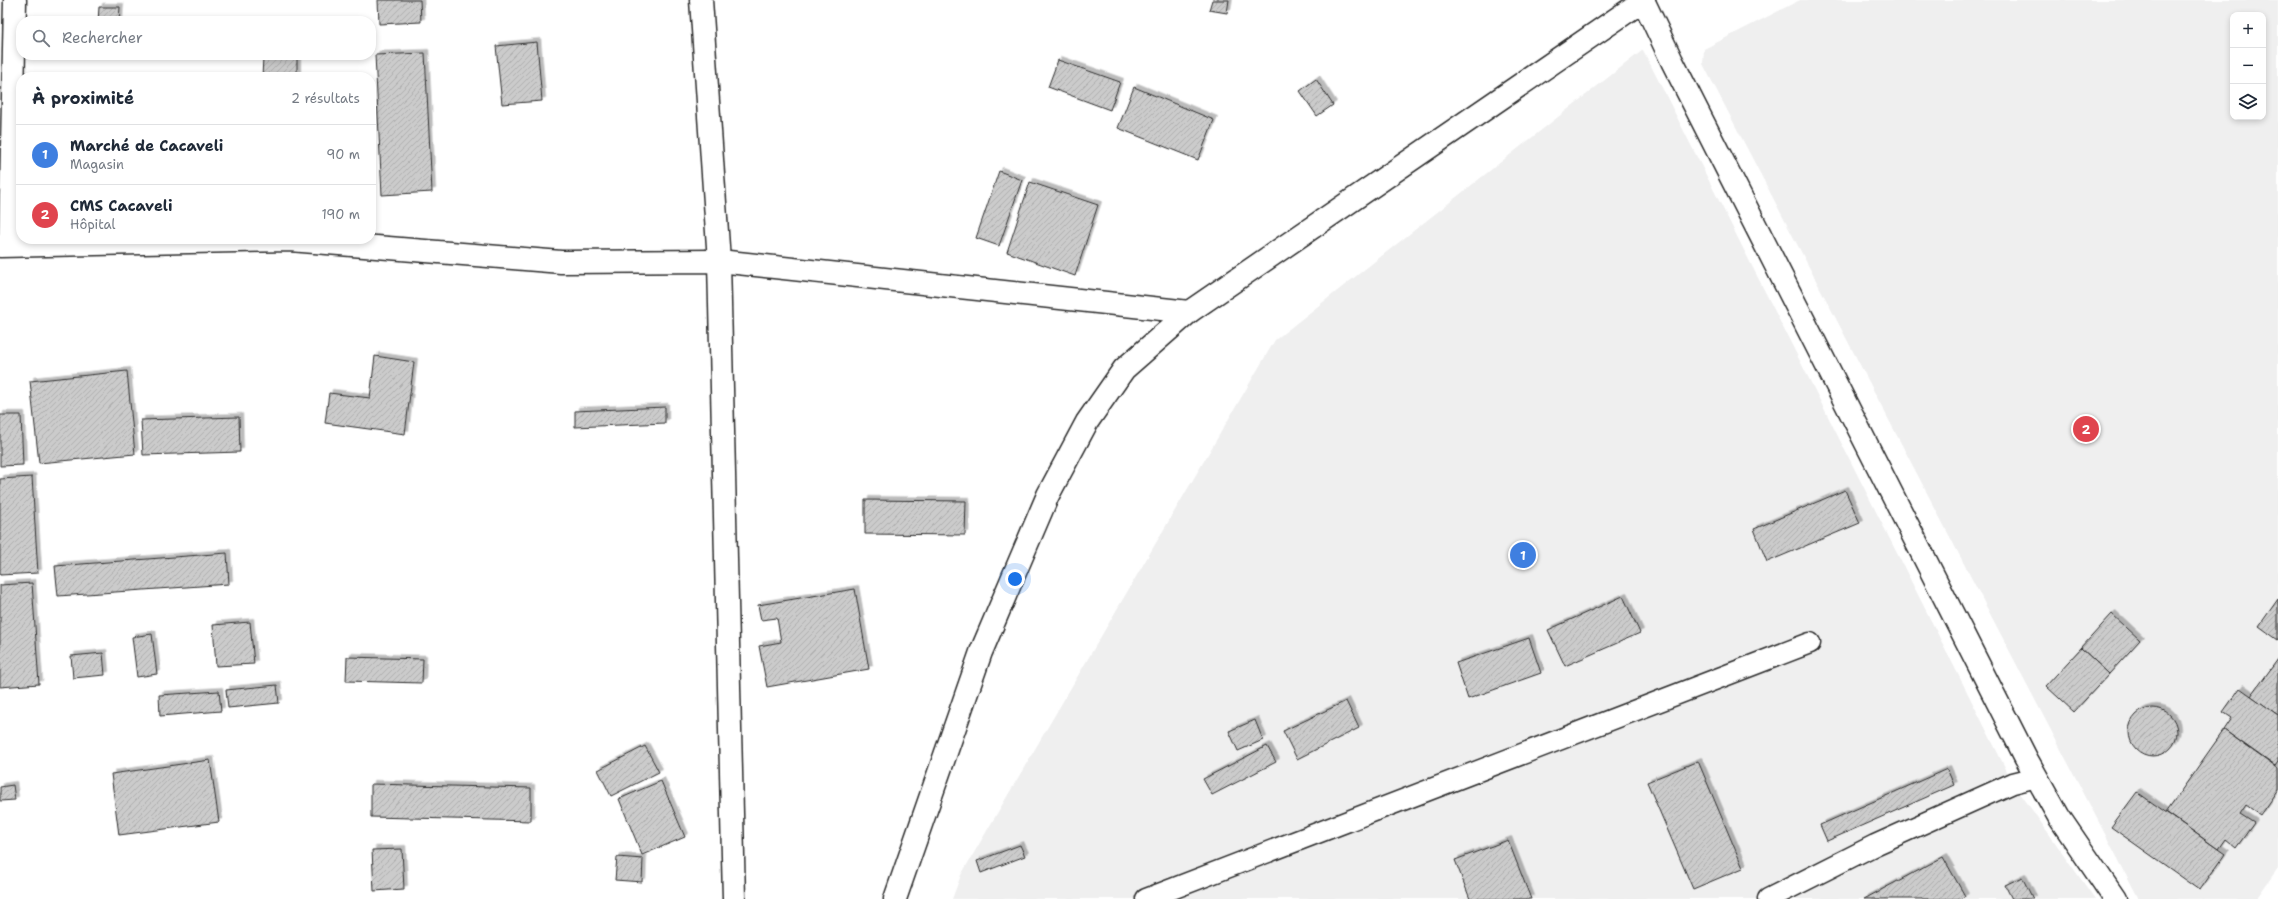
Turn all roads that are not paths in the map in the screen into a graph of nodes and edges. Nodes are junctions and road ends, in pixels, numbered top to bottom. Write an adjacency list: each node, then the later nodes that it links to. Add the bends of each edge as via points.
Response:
1 (15, 0): 6 (street)
2 (701, 0): 7 (street)
3 (1644, 0): 8 (street); 10 (street, via 1672,61)
4 (62, 244): 6 (street)
5 (339, 244): 7 (street, via 561,262)
6 (5, 245)
7 (720, 261): 8 (street); 11 (street)
8 (1189, 312): 12 (street, via 1124,369 1087,422 1048,495 981,652)
9 (1810, 643): 13 (lane)
10 (2037, 777): 14 (lane, via 2013,783 1875,845); 15 (street, via 2059,817)
11 (734, 899)
12 (896, 899)
13 (1146, 899)
14 (1768, 899)
15 (2115, 899)

